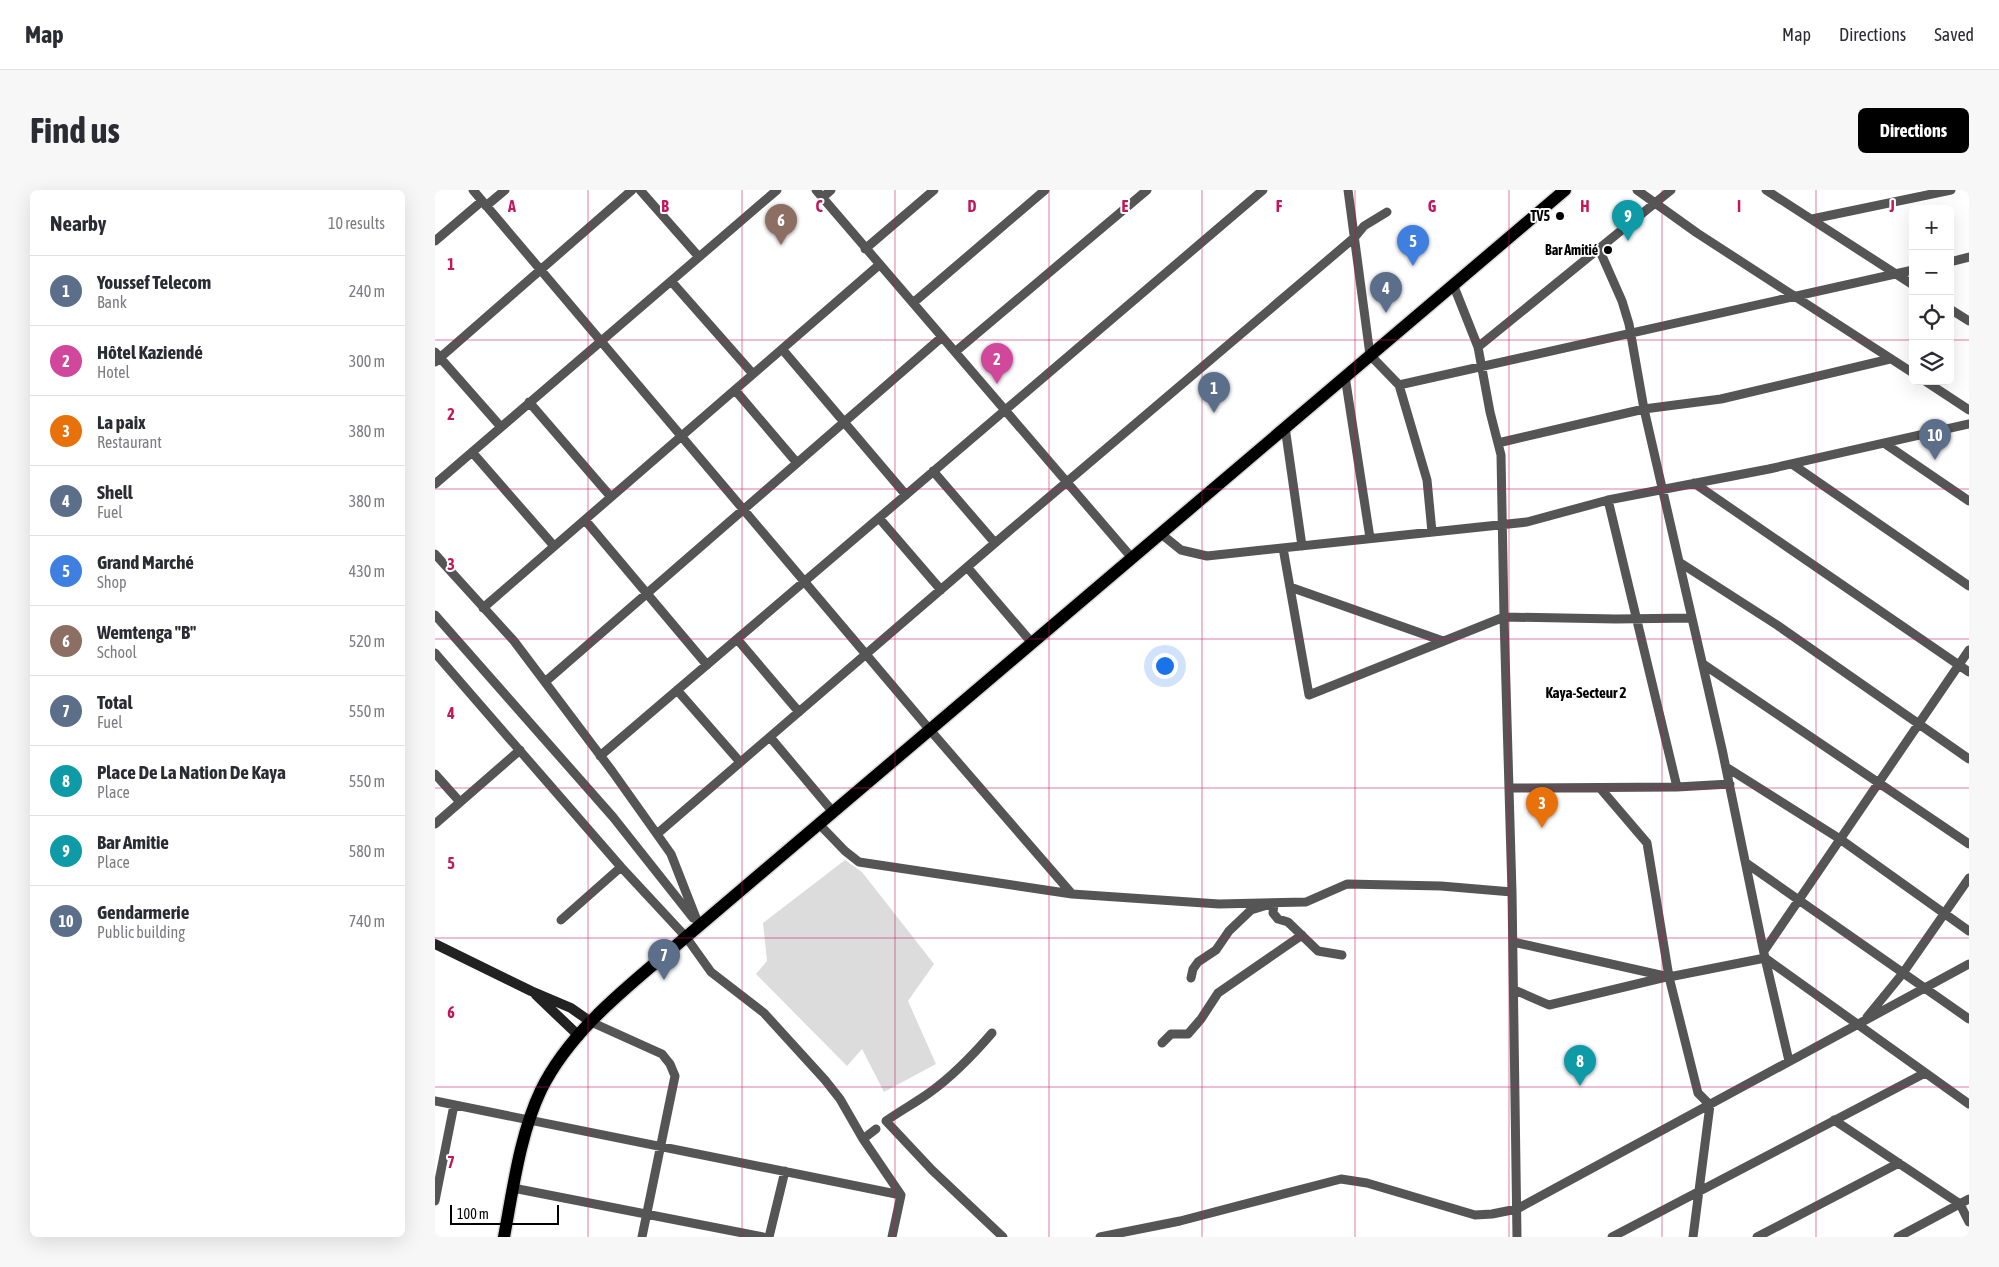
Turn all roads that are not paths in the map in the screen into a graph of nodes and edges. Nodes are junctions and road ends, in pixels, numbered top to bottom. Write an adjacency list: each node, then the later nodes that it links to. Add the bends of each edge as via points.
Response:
1 (473, 190): 18 (street)
2 (505, 190): 18 (street)
3 (632, 190): 30 (street)
4 (640, 190): 26 (street)
5 (777, 190): 26 (street)
6 (831, 190): 17 (street)
7 (934, 190): 24 (street)
8 (1045, 190): 37 (street)
9 (1147, 190): 45 (street)
10 (1263, 190): 58 (street)
11 (1348, 190): 22 (street)
12 (1565, 190): 35 (main road)
13 (1637, 190): 19 (street)
14 (1671, 190): 19 (street)
15 (1766, 190): 21 (street)
16 (1951, 190): 21 (street)
17 (820, 193): 24 (street)
18 (484, 203): 23 (street); 30 (street)
19 (1655, 204): 25 (street); 36 (street)
20 (1387, 212): 22 (street, via 1364,226)
21 (1812, 220): 32 (street)
22 (1355, 237): 46 (street); 71 (street)
23 (435, 241)
24 (865, 249): 29 (street)
25 (1599, 249): 40 (street, via 1622,301); 43 (street)
26 (699, 257): 33 (street)
27 (1969, 258): 28 (street)
28 (1954, 261)
29 (879, 265): 37 (street); 44 (street)
30 (541, 270): 42 (street); 47 (street)
31 (1909, 271): 32 (street)
32 (1896, 274): 34 (street); 36 (street)
33 (671, 281): 42 (street); 51 (street)
34 (1909, 282)
35 (1453, 284): 43 (street); 46 (main road)
36 (1795, 297): 40 (street); 48 (street)
37 (913, 304): 41 (street)
38 (1954, 312): 39 (street)
39 (1969, 321)
40 (1630, 332): 49 (street); 57 (street)
41 (943, 337): 45 (street); 60 (street)
42 (601, 341): 56 (street); 64 (street)
43 (1478, 347): 49 (street)
44 (782, 349): 51 (street); 60 (street)
45 (955, 352): 58 (street)
46 (1369, 355): 52 (main road); 53 (street)
47 (437, 357): 62 (street)
48 (1890, 359): 50 (street); 57 (street, via 1721,399)
49 (1483, 366): 53 (street); 65 (street)
50 (1909, 371)
51 (753, 374): 55 (street)
52 (1345, 376): 63 (main road); 85 (street)
53 (1399, 385): 83 (street, via 1427,480)
54 (1931, 385): 59 (street)
55 (735, 390): 64 (street); 68 (street)
56 (529, 402): 62 (street); 76 (street)
57 (1644, 409): 65 (street); 74 (street)
58 (1005, 410): 70 (street); 71 (street)
59 (1969, 410)
60 (844, 422): 68 (street); 75 (street)
61 (1969, 424): 66 (street)
62 (501, 427): 67 (street)
63 (1285, 427): 84 (main road); 88 (street)
64 (681, 436): 76 (street); 79 (street)
65 (1498, 443): 82 (street)
66 (1884, 443): 69 (street); 78 (street)
67 (472, 452): 73 (street); 87 (street)
68 (797, 463): 79 (street)
69 (1792, 464): 72 (street); 95 (street)
70 (933, 471): 75 (street); 86 (street)
71 (1067, 483): 86 (street); 91 (street)
72 (1694, 483): 74 (street); 112 (street)
73 (435, 484)
74 (1663, 489): 77 (street); 92 (street)
75 (906, 495): 80 (street)
76 (611, 497): 81 (street)
77 (1608, 500): 82 (street, via 1527,522); 103 (street)
78 (1969, 501)
79 (744, 510): 94 (street); 98 (street)
80 (879, 518): 94 (street); 97 (street)
81 (585, 520): 87 (street); 98 (street)
82 (1502, 525): 83 (street); 101 (street)
83 (1432, 532): 85 (street)
84 (1161, 533): 89 (street, via 1181,550 1207,556); 91 (main road)
85 (1370, 538): 88 (street)
86 (995, 543): 93 (street)
87 (554, 546): 99 (street)
88 (1302, 546): 89 (street)
89 (1283, 548): 96 (street)
90 (435, 554): 99 (street)
91 (1132, 558): 106 (main road)
92 (1679, 562): 102 (street); 117 (street, via 1777,625)
93 (967, 567): 97 (street); 106 (street)
94 (804, 582): 104 (street); 109 (street)
95 (1969, 586)
96 (1290, 587): 105 (street); 105 (street, via 1309,695)
97 (941, 590): 109 (street)
98 (647, 594): 111 (street); 114 (street)
99 (483, 608): 114 (street, via 514,641)
100 (435, 614): 147 (street, via 613,817)
101 (1504, 617): 103 (street); 105 (street); 129 (street)
102 (1692, 618): 103 (street); 110 (street)
103 (1637, 619): 128 (street)
104 (737, 639): 111 (street); 116 (street)
105 (1443, 641)
106 (1032, 643): 118 (main road)
107 (1969, 650): 112 (street)
108 (435, 654): 120 (street)
109 (866, 654): 116 (street); 118 (street)
110 (1703, 664): 124 (street); 126 (street)
111 (707, 665): 115 (street)
112 (1959, 665): 113 (street); 117 (street)
113 (1969, 672)
114 (545, 682): 121 (street)
115 (677, 690): 121 (street); 123 (street)
116 (799, 712): 119 (street)
117 (1918, 724): 122 (street); 126 (street)
118 (930, 730): 132 (main road); 142 (street)
119 (770, 737): 123 (street); 132 (street)
120 (520, 750): 131 (street); 139 (street)
121 (600, 756): 135 (street)
122 (1969, 759)
123 (740, 762): 135 (street)
124 (1726, 767): 127 (street); 136 (street)
125 (435, 774): 131 (street)
126 (1879, 782): 136 (street); 137 (street)
127 (1729, 784): 128 (street); 138 (street)
128 (1677, 787): 130 (street)
129 (1509, 788): 130 (street); 141 (street)
130 (1600, 788): 157 (street, via 1647,843)
131 (460, 802): 133 (street)
132 (833, 812): 134 (main road)
133 (435, 824)
134 (819, 824): 142 (street, via 859,862); 147 (main road)
135 (657, 834): 147 (street, via 671,854)
136 (1840, 839): 143 (street); 145 (street)
137 (1969, 844)
138 (1746, 863): 143 (street); 154 (street)
139 (621, 866): 146 (street); 150 (street)
140 (1969, 878): 145 (street)
141 (1512, 892): 144 (street, via 1441,886 1347,884 1306,902); 151 (street)
142 (1072, 894): 144 (street, via 1219,904)
143 (1799, 900): 154 (street); 156 (street)
144 (1274, 903): 149 (street, via 1273,913 1278,919 1288,922); 158 (street, via 1251,910 1229,931 1216,950 1198,962)
145 (1945, 913): 148 (street); 156 (street)
146 (561, 920)
147 (699, 924): 150 (main road)
148 (1969, 931)
149 (1302, 935): 153 (street, via 1318,950); 167 (street, via 1218,993 1188,1034 1171,1034)
150 (687, 937): 163 (main road); 177 (street, via 715,976 764,1014 825,1080)
151 (1513, 942): 157 (street); 188 (street)
152 (435, 944): 160 (street)
153 (1343, 955)
154 (1764, 955): 157 (street); 164 (street); 168 (street)
155 (1969, 964): 159 (street)
156 (1903, 973): 159 (street); 164 (street)
157 (1669, 977): 161 (street, via 1549,1006); 173 (street, via 1698,1093)
158 (1191, 978)
159 (1926, 988): 162 (street); 164 (street)
160 (531, 991): 163 (street, via 571,1008); 166 (street)
161 (1517, 991)
162 (1969, 1019)
163 (591, 1022): 166 (main road); 178 (street, via 662,1054 670,1064 675,1076)
164 (1862, 1022): 168 (street); 169 (street)
165 (991, 1033): 196 (street, via 971,1058 935,1089 886,1121)
166 (579, 1036): 174 (main road, via 550,1072)
167 (1162, 1043)
168 (1789, 1061): 173 (street)
169 (1925, 1072): 172 (street); 175 (street)
170 (435, 1101): 171 (street)
171 (454, 1104): 174 (street); 181 (street)
172 (1969, 1104)
173 (1709, 1105): 183 (street); 188 (street)
174 (529, 1120): 178 (street); 182 (main road)
175 (1834, 1120): 179 (street); 183 (street)
176 (876, 1129): 177 (street)
177 (863, 1138): 184 (street)
178 (661, 1145): 180 (street); 189 (street)
179 (1899, 1163): 187 (street); 201 (street)
180 (785, 1171): 184 (street); 194 (street)
181 (437, 1175): 186 (street)
182 (513, 1188): 189 (street); 191 (main road)
183 (1700, 1190): 199 (street); 200 (street)
184 (901, 1195): 195 (street)
185 (1969, 1199): 187 (street)
186 (435, 1201)
187 (1960, 1204): 190 (street); 202 (street)
188 (1517, 1209): 197 (street, via 1475,1214 1367,1183 1341,1179); 198 (street)
189 (647, 1214): 192 (street); 193 (street)
190 (1969, 1222)
191 (504, 1237)
192 (642, 1237)
193 (763, 1237)
194 (769, 1237)
195 (892, 1237)
196 (1003, 1237)
197 (1100, 1237)
198 (1517, 1237)
199 (1612, 1237)
200 (1693, 1237)
201 (1757, 1237)
202 (1898, 1237)

